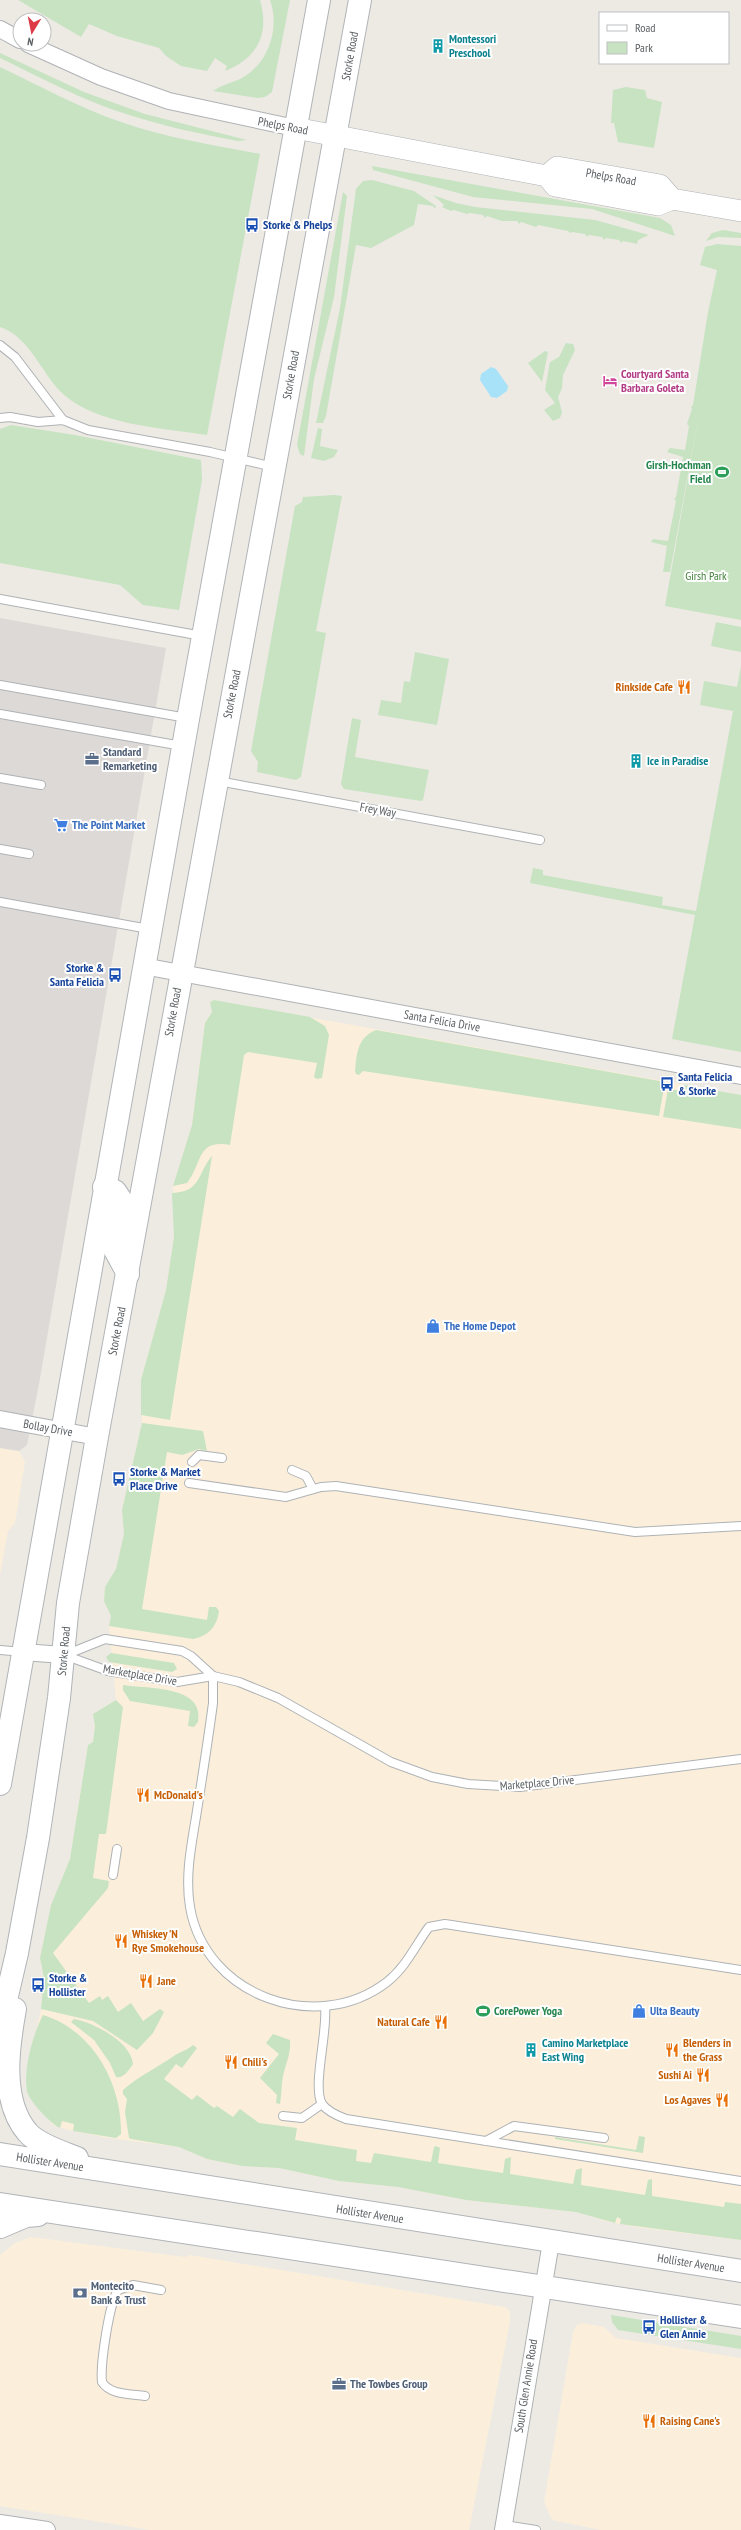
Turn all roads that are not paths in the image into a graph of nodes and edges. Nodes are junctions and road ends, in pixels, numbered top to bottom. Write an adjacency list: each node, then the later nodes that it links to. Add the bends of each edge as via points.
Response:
1 (319, 0): 6 (main road)
2 (360, 0): 7 (main road, Storke Road)
3 (0, 29): 4 (street)
4 (12, 36)
5 (46, 52): 6 (street, Phelps Road, via 101,77 168,101)
6 (296, 128): 7 (street, Phelps Road); 12 (main road)
7 (335, 136): 8 (street, Phelps Road, via 547,176 555,186 658,205 672,199); 13 (main road, Storke Road)
8 (741, 211)
9 (0, 345): 11 (lane, via 15,357)
10 (0, 418): 11 (lane, via 10,417 38,422)
11 (63, 420): 12 (lane, via 88,430)
12 (236, 458): 13 (lane); 15 (main road)
13 (274, 467): 21 (main road, Storke Road)
14 (0, 599): 15 (lane)
15 (202, 636): 18 (main road)
16 (0, 685): 18 (lane)
17 (0, 714): 19 (lane)
18 (188, 718): 19 (main road)
19 (183, 746): 27 (main road)
20 (0, 778): 22 (lane)
21 (216, 781): 23 (lane, Frey Way); 29 (main road, Storke Road)
22 (40, 785)
23 (540, 840)
24 (0, 849): 25 (lane)
25 (29, 854)
26 (0, 902): 27 (lane)
27 (150, 929): 28 (main road)
28 (143, 966): 29 (street, Santa Felicia Drive); 31 (main road)
29 (180, 972): 30 (street, Santa Felicia Drive); 32 (main road, Storke Road)
30 (741, 1076)
31 (104, 1187): 32 (main road, via 114,1191 121,1200 115,1250); 34 (main road)
32 (128, 1274): 35 (main road, Storke Road)
33 (0, 1419): 34 (street, Bollay Drive)
34 (62, 1430): 35 (street, Bollay Drive); 43 (main road)
35 (96, 1437): 44 (main road, Storke Road, via 68,1603)
36 (222, 1458): 37 (lane, via 199,1455)
37 (192, 1462)
38 (292, 1470): 40 (lane, via 306,1476)
39 (189, 1483): 40 (lane, via 279,1497 293,1496)
40 (313, 1489): 41 (lane, via 336,1486 635,1532)
41 (741, 1526)
42 (0, 1650): 43 (lane)
43 (23, 1652): 44 (street); 47 (main road)
44 (63, 1655): 45 (lane, Marketplace Drive, via 108,1671 177,1682); 45 (lane, Marketplace Drive, via 98,1640 112,1640 182,1651); 50 (main road, Storke Road, via 38,1838)
45 (213, 1676): 46 (lane, Marketplace Drive, via 239,1682 278,1698 391,1762 432,1777 468,1784 520,1787); 52 (lane, via 213,1703 188,1871 190,1908 194,1925 210,1956 243,1987 274,2001 297,2006)
46 (741, 1759)
47 (0, 1784)
48 (117, 1848): 49 (lane)
49 (113, 1875)
50 (17, 1953): 53 (main road, Storke Road); 59 (main road, via 20,1980 8,2046 8,2083 20,2120 29,2134 57,2151)
51 (741, 1970): 52 (lane, via 445,1924 430,1927 406,1964 386,1983 355,1999)
52 (325, 2007): 54 (lane, via 327,2024 318,2090)
53 (0, 2026)
54 (322, 2104): 55 (lane, via 302,2118); 57 (lane, via 346,2120)
55 (283, 2116)
56 (604, 2138): 57 (lane, via 514,2126)
57 (486, 2141): 60 (lane)
58 (0, 2154): 59 (main road, Hollister Avenue)
59 (138, 2176): 64 (main road, Hollister Avenue)
60 (741, 2181)
61 (0, 2204): 62 (main road)
62 (66, 2214): 63 (main road, via 26,2216); 66 (main road)
63 (0, 2227)
64 (550, 2242): 65 (main road, Hollister Avenue); 66 (street, South Glen Annie Road)
65 (741, 2271)
66 (543, 2286): 68 (main road); 71 (street, South Glen Annie Road)
67 (161, 2290): 69 (lane, via 133,2285 118,2290 114,2296 108,2331 102,2382 106,2388 113,2391)
68 (741, 2317)
69 (145, 2396)
70 (0, 2523): 72 (street)
71 (503, 2527): 73 (lane)
72 (47, 2530)
73 (536, 2530)

